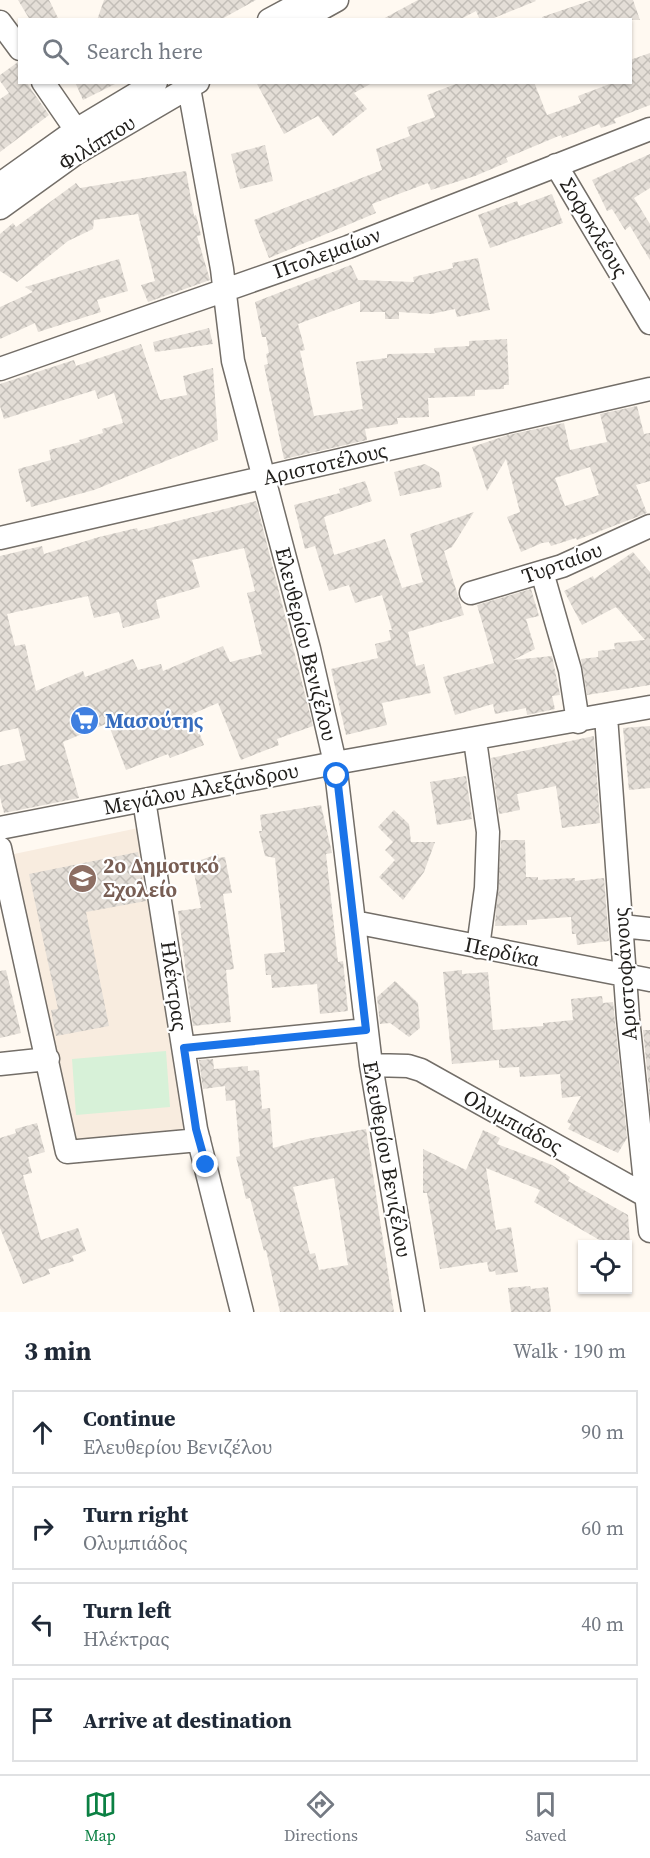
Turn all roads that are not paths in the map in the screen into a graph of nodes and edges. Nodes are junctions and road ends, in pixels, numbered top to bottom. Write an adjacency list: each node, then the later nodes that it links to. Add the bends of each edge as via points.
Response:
1 (337, 0): 2 (street)
2 (302, 6): 3 (street)
3 (274, 18)
4 (0, 22): 5 (street)
5 (18, 46)
6 (44, 84): 9 (street)
7 (153, 84): 9 (street, Φιλίππου)
8 (193, 85): 13 (street, Φιλίππου, via 75,154); 14 (street, Ελευθερίου Βενιζέλου)
9 (76, 129): 12 (street, Φιλίππου)
10 (650, 129): 11 (street, Πτολεμαίων)
11 (556, 165): 14 (street, Πτολεμαίων); 15 (street, Σοφοκλέους)
12 (0, 184)
13 (0, 208)
14 (224, 291): 16 (street, Πτολεμαίων); 18 (street, Ελευθερίου Βενιζέλου, via 233,361)
15 (650, 323)
16 (0, 369)
17 (650, 389): 18 (street, Αριστοτέλους)
18 (264, 478): 20 (street, Αριστοτέλους); 27 (street, Ελευθερίου Βενιζέλου)
19 (650, 526): 21 (street, Τυρταίου)
20 (0, 538)
21 (542, 572): 22 (street, Τυρταίου); 25 (street, via 570,670)
22 (471, 593)
23 (650, 707): 24 (street, Μεγάλου Αλεξάνδρου)
24 (606, 716): 25 (street, Μεγάλου Αλεξάνδρου); 32 (street, Αριστοφάνους)
25 (578, 722): 26 (street, Μεγάλου Αλεξάνδρου)
26 (475, 740): 27 (street, Μεγάλου Αλεξάνδρου); 34 (street, via 488,832)
27 (335, 763): 28 (street, Μεγάλου Αλεξάνδρου); 31 (street, Ελευθερίου Βενιζέλου)
28 (144, 800): 29 (street, Μεγάλου Αλεξάνδρου); 38 (street, Ηλέκτρας)
29 (0, 828)
30 (0, 848): 39 (street)
31 (354, 922): 34 (street, Περδίκα); 37 (street, Ελευθερίου Βενιζέλου)
32 (622, 926): 33 (street); 35 (street, Αριστοφάνους)
33 (650, 929)
34 (478, 947): 35 (street, Περδίκα)
35 (626, 976): 36 (street, Περδίκα); 43 (street, Αριστοφάνους)
36 (650, 980)
37 (366, 1030): 38 (street); 41 (street, Ελευθερίου Βενιζέλου)
38 (184, 1048): 42 (street, Ηλέκτρας)
39 (48, 1059): 40 (street); 42 (street, via 67,1152)
40 (0, 1064)
41 (370, 1065): 43 (street, Ολυμπιάδος, via 421,1070); 46 (street, Ελευθερίου Βενιζέλου)
42 (199, 1140): 45 (street, Ηλέκτρας)
43 (647, 1197): 44 (street, Αριστοφάνους)
44 (650, 1231)
45 (242, 1312)
46 (413, 1312)

